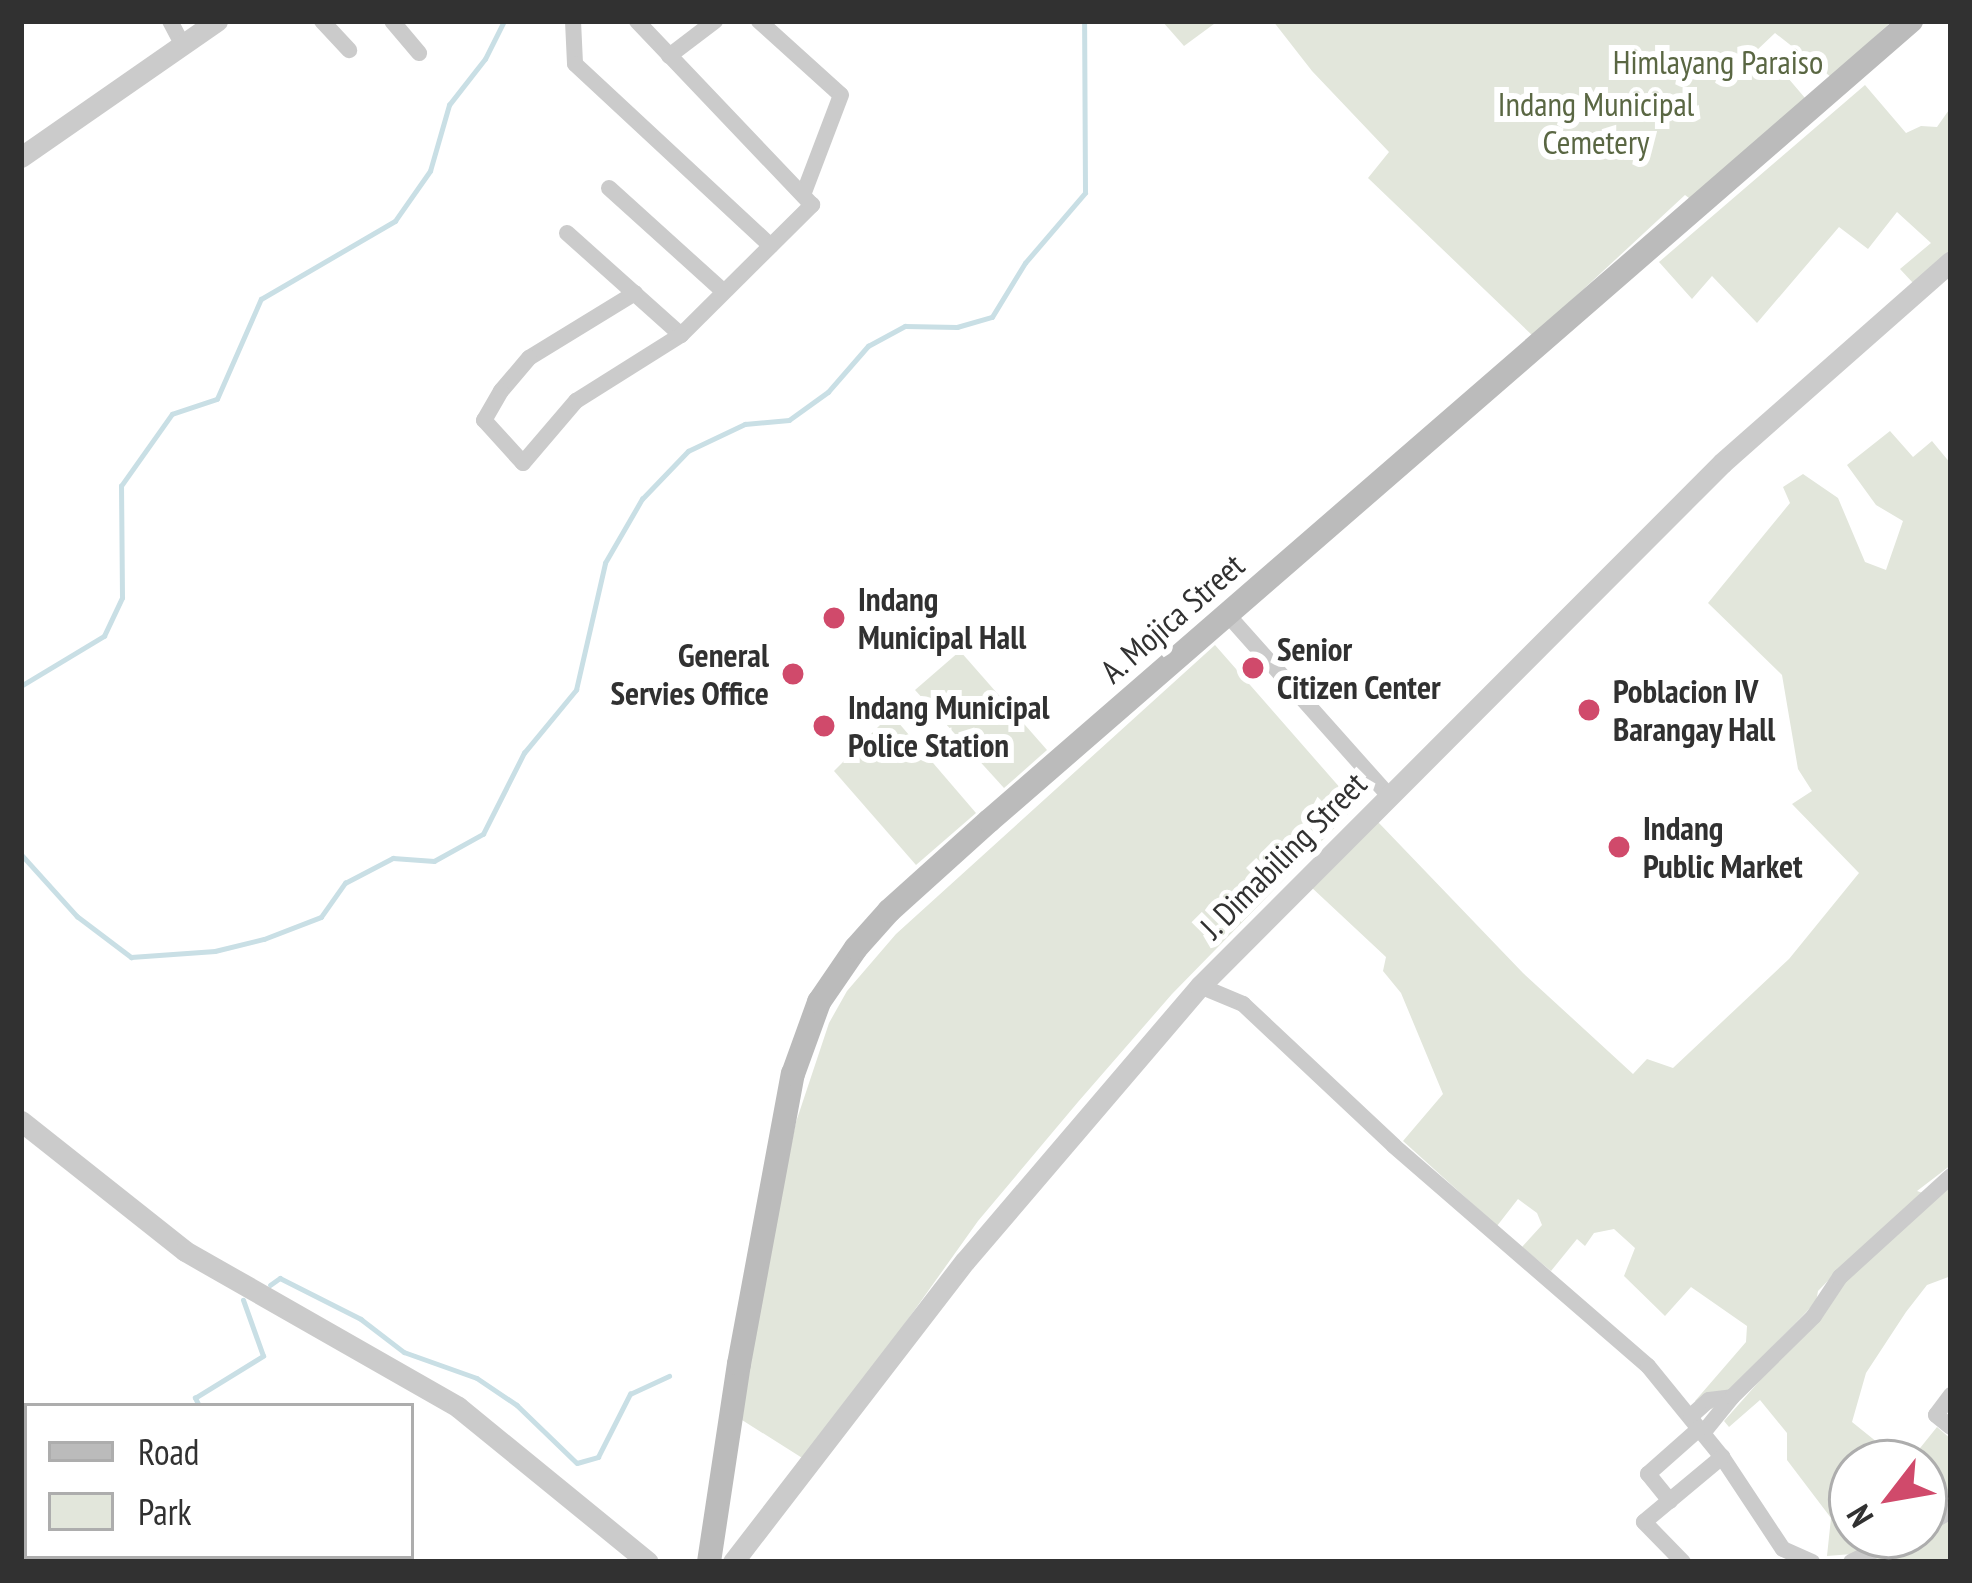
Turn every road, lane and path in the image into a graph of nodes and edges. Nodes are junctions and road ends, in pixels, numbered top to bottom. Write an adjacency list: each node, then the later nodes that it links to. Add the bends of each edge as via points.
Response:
1 (170, 21): 10 (street)
2 (217, 21): 10 (street)
3 (322, 21): 11 (street)
4 (392, 21): 12 (street)
5 (573, 21): 18 (street, via 575,64)
6 (637, 21): 13 (street)
7 (715, 21): 13 (street)
8 (759, 21): 16 (street, via 842,95)
9 (1911, 21): 23 (main road, A. Mojica Street)
10 (182, 44): 14 (street)
11 (350, 50)
12 (418, 53)
13 (669, 56): 16 (street)
14 (21, 158)
15 (609, 188): 20 (street)
16 (803, 195): 18 (street, via 812,205)
17 (567, 232): 21 (street)
18 (771, 246): 20 (street)
19 (1951, 261): 24 (street, J. Dimabiling Street, via 1755,431)
20 (724, 291): 22 (street)
21 (635, 293): 22 (street); 22 (street, via 529,358 501,391 484,420 523,463 583,396)
22 (681, 335)
23 (1227, 614): 24 (street); 34 (main road, A. Mojica Street, via 889,911 819,1002 776,1157)
24 (1389, 796): 25 (street, J. Dimabiling Street)
25 (1200, 986): 29 (street, via 1243,1004 1648,1366); 35 (street, J. Dimabiling Street, via 964,1261)
26 (21, 1120): 33 (street, via 185,1251 458,1407)
27 (1951, 1176): 29 (street, via 1840,1277 1814,1316)
28 (1951, 1395): 30 (street, via 1936,1415)
29 (1698, 1426): 31 (street); 32 (street, via 1648,1474)
30 (1951, 1427)
31 (1722, 1457): 32 (street); 37 (street, via 1783,1549)
32 (1670, 1501): 36 (street, via 1644,1514 1644,1522)
33 (648, 1562)
34 (710, 1562)
35 (733, 1562)
36 (1683, 1562)
37 (1810, 1562)

